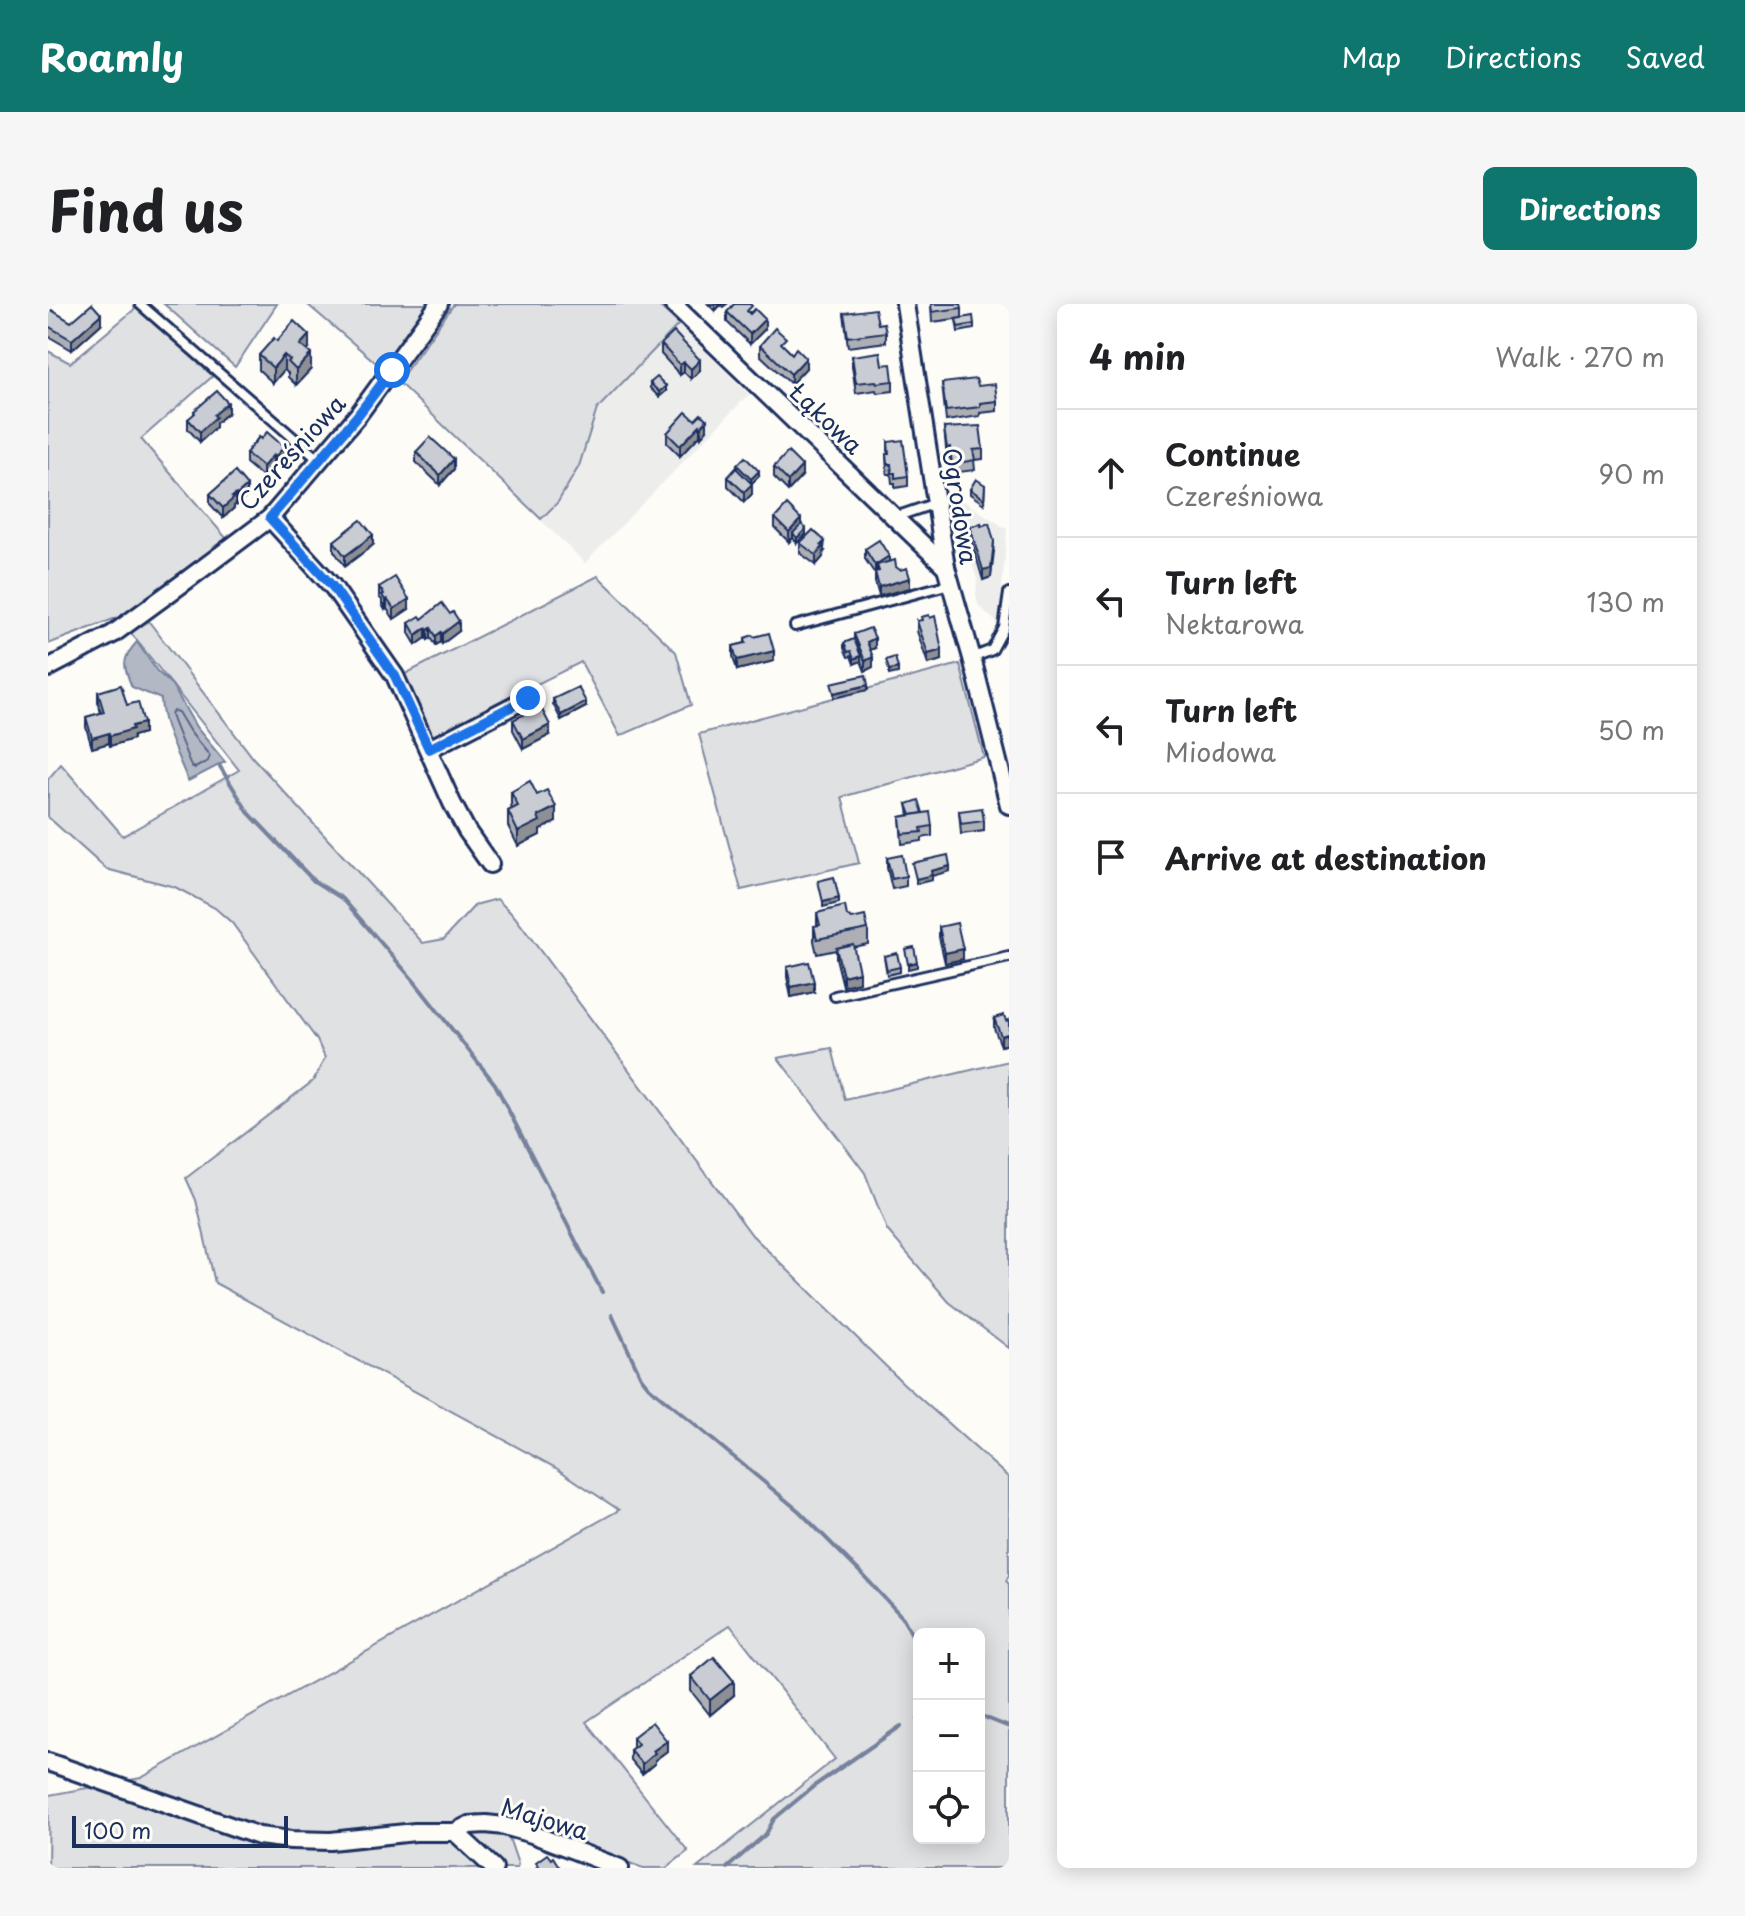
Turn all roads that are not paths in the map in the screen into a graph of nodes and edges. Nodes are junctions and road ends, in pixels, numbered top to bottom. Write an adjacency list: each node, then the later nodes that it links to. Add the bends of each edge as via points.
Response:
1 (140, 304): 5 (lane)
2 (439, 304): 5 (street, Czereśniowa)
3 (673, 304): 7 (street, Łąkowa)
4 (905, 304): 6 (street, Ogrodowa)
5 (320, 461): 8 (street, Czereśniowa)
6 (936, 503): 7 (lane); 9 (street, Ogrodowa)
7 (895, 517): 9 (street, Łąkowa)
8 (270, 518): 14 (street, Czereśniowa, via 113,634); 16 (street, via 333,587 395,676)
9 (946, 567): 10 (street, Ogrodowa)
10 (950, 584): 12 (lane); 13 (street, Ogrodowa)
11 (1009, 593): 13 (lane, via 1004,628 992,650)
12 (795, 626)
13 (972, 658): 17 (street, Ogrodowa)
14 (48, 668)
15 (528, 698): 16 (street)
16 (429, 749): 18 (street, via 467,831)
17 (1009, 805)
18 (490, 864)
19 (1009, 957): 20 (lane)
20 (835, 996)
21 (48, 1762): 22 (street, Majowa, via 259,1836 331,1841)
22 (455, 1832): 23 (street); 24 (street, Majowa, via 469,1825 504,1826)
23 (494, 1868)
24 (620, 1868)

